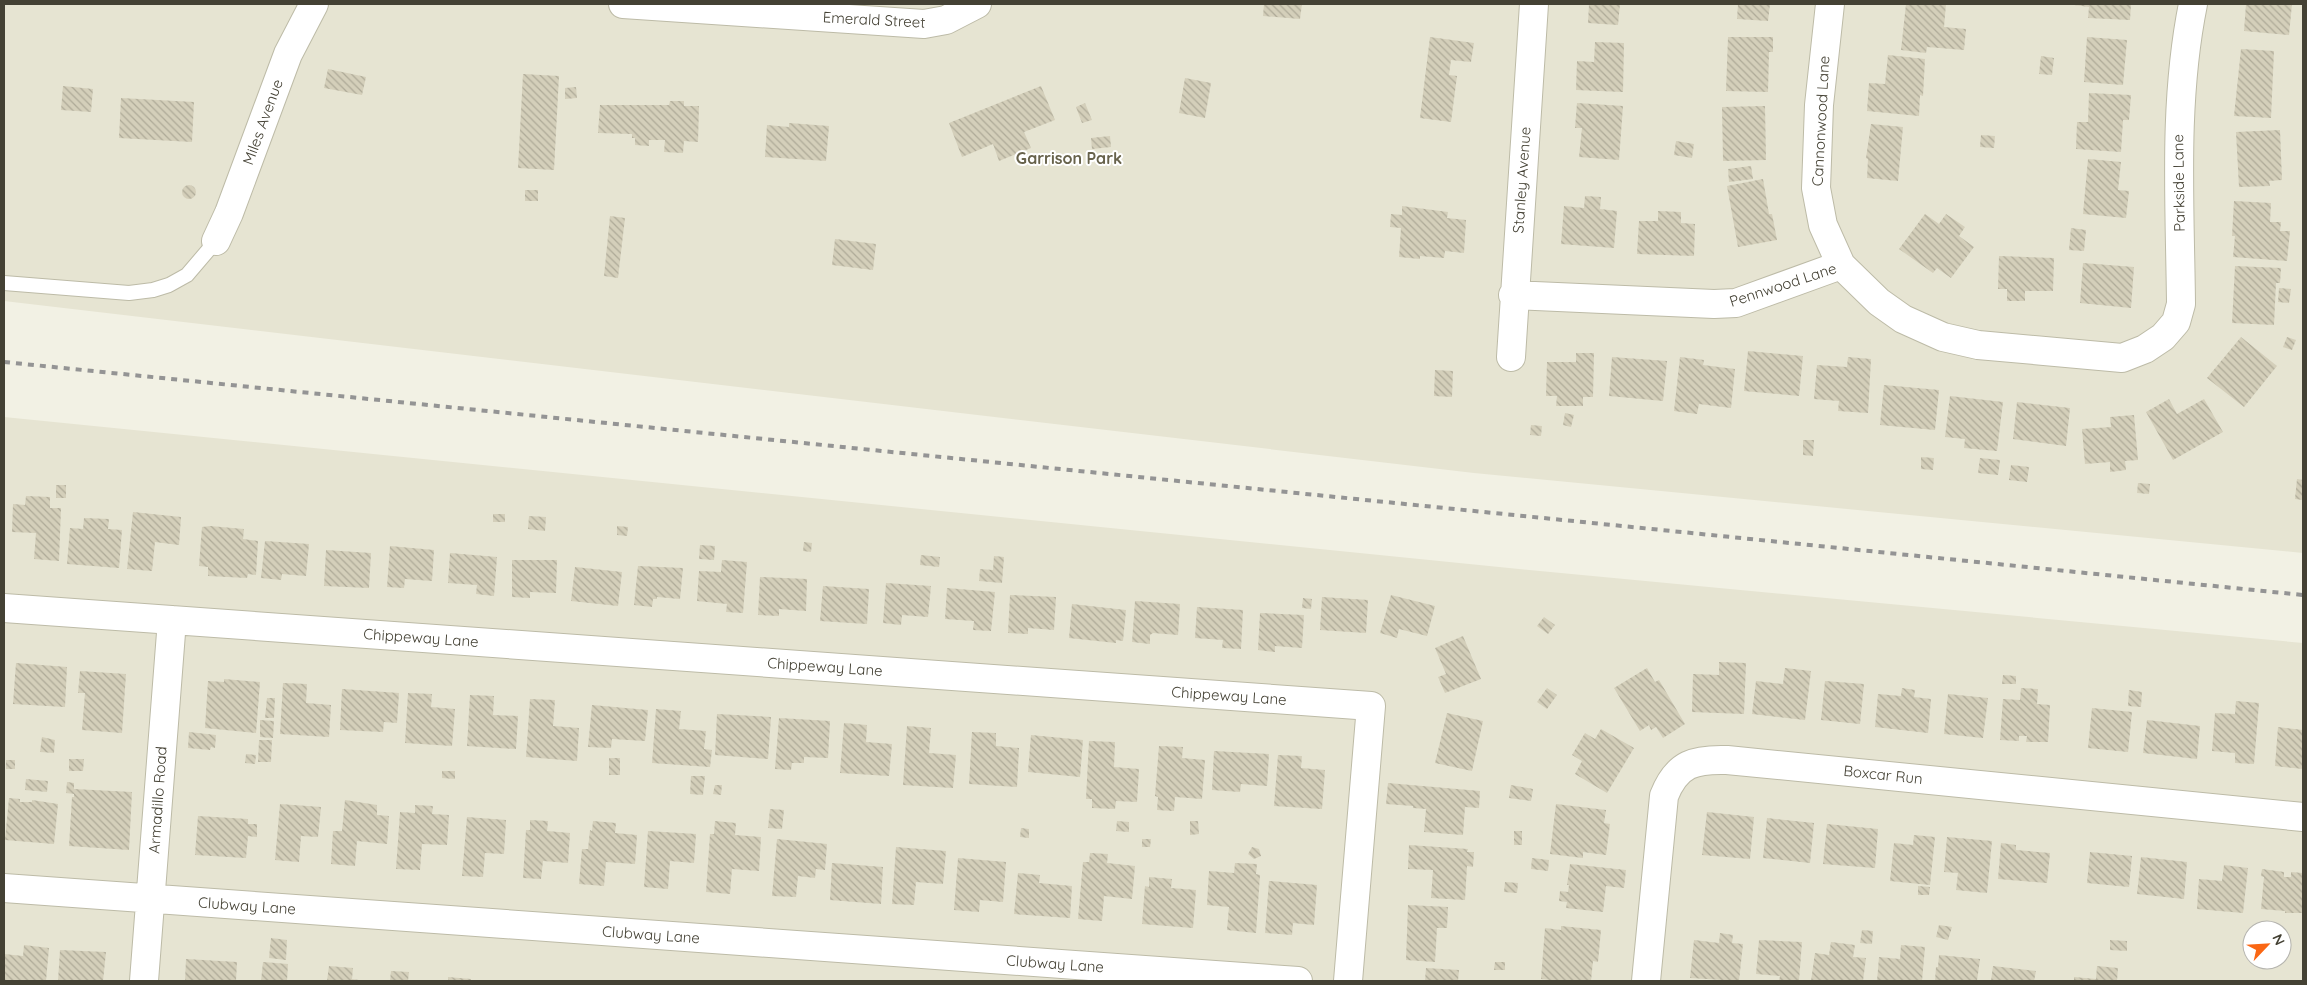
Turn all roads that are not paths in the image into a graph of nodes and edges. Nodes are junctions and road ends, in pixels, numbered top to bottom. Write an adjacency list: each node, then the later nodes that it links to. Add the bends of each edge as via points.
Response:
1 (314, 4): 7 (street, Miles Avenue, via 288,54)
2 (623, 4): 6 (street, Emerald Street, via 924,24 946,20)
3 (1534, 4): 10 (street, Stanley Avenue)
4 (1830, 4): 8 (street, Cannonwood Lane, via 1819,105 1816,188 1823,225)
5 (2193, 4): 11 (street, Parkside Lane, via 2185,43 2178,130 2181,304 2176,322 2163,337)
6 (975, 6)
7 (216, 241): 9 (lane, via 186,276 153,290 129,293)
8 (1842, 265): 10 (street, Pennwood Lane, via 1736,303); 11 (street, Pennwood Lane, via 1879,302 1903,319 1943,336 1978,345 2122,358)
9 (4, 283)
10 (1513, 295): 12 (street, Stanley Avenue)
11 (2145, 349)
12 (1511, 357)
13 (4, 608): 14 (street, Chippeway Lane)
14 (172, 620): 17 (street, Armadillo Road); 20 (street, Chippeway Lane, via 1371,706)
15 (2303, 818): 21 (street, Boxcar Run, via 1737,760 1708,760 1678,771 1664,796)
16 (4, 888): 17 (street, Clubway Lane)
17 (150, 898): 18 (street, Armadillo Road); 19 (street, Clubway Lane)
18 (144, 981)
19 (1298, 981)
20 (1348, 981)
21 (1646, 981)

